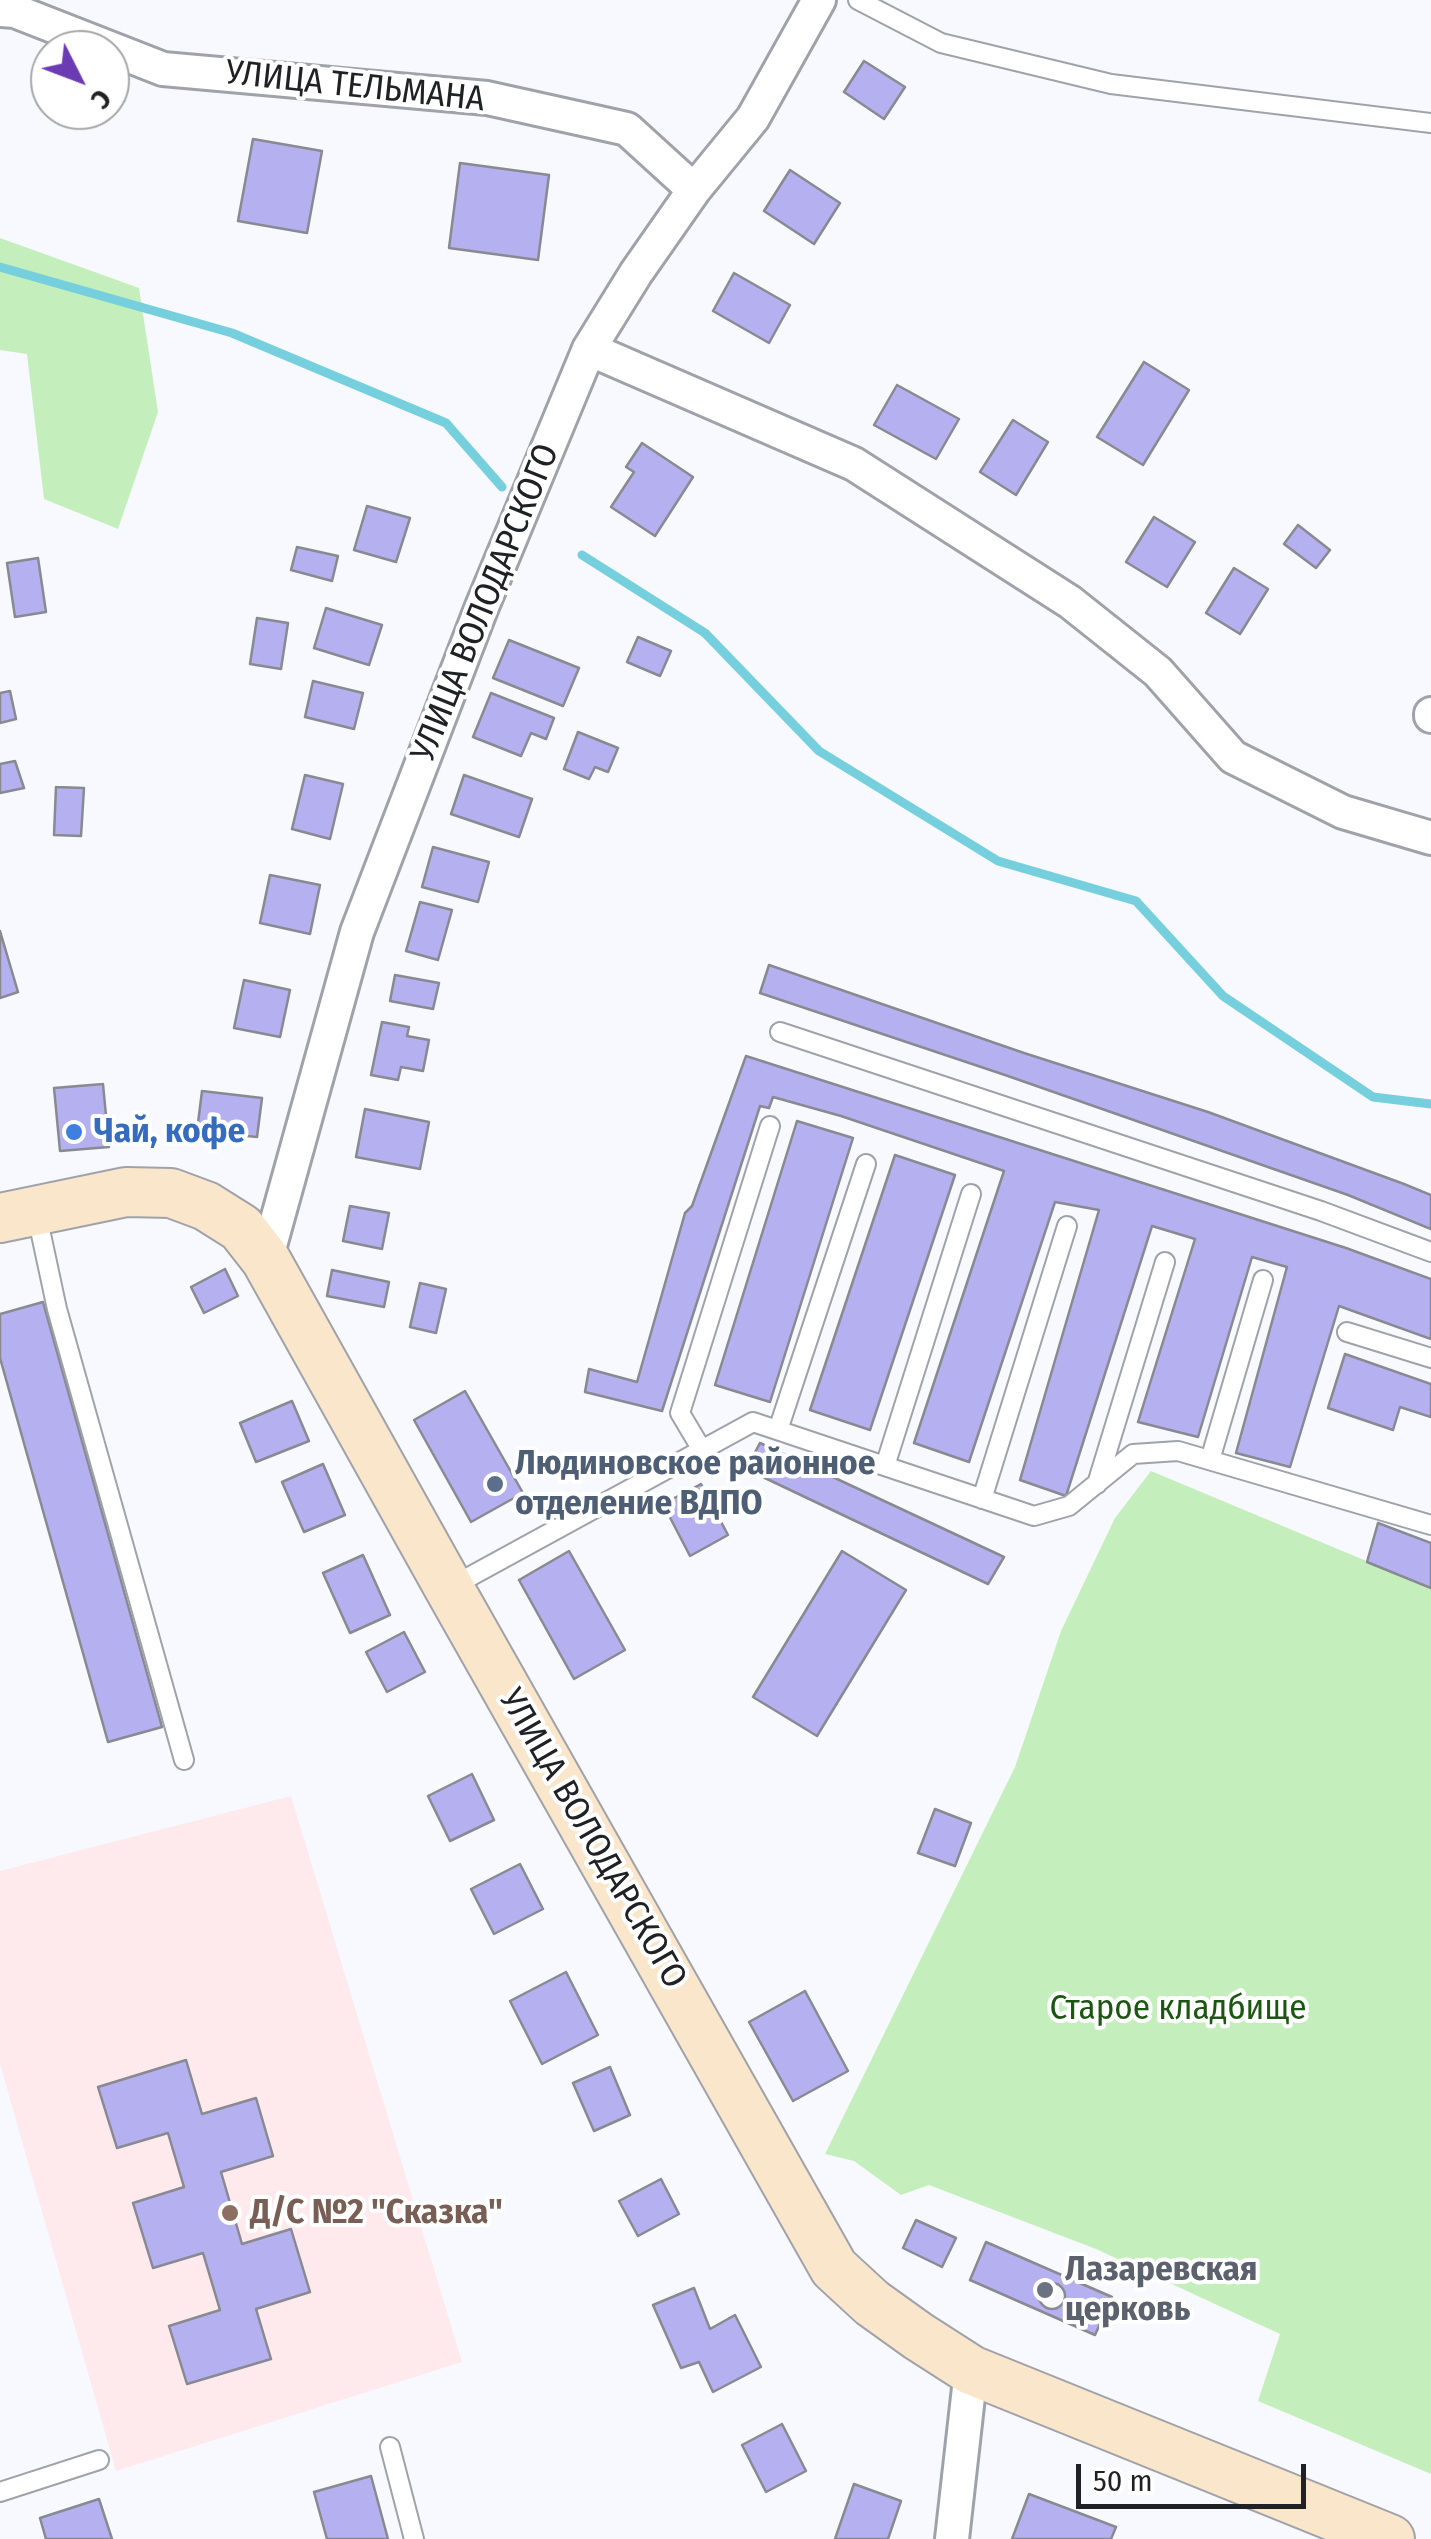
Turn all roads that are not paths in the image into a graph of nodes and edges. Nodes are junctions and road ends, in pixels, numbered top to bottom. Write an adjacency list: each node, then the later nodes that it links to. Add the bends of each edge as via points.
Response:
1 (819, 0): 5 (street, УЛИЦА ВОЛОДАРСКОГО, via 753,118)
2 (858, 0): 4 (lane, via 941,44 1111,84)
3 (0, 10): 5 (street, УЛИЦА ТЕЛЬМАНА, via 162,69 488,98 626,128)
4 (1431, 123)
5 (694, 190): 6 (street, УЛИЦА ВОЛОДАРСКОГО)
6 (589, 349): 7 (street, via 854,464 1070,602 1158,672 1233,757 1342,812); 15 (street, УЛИЦА ВОЛОДАРСКОГО, via 357,932)
7 (1431, 838)
8 (780, 1032): 14 (lane)
9 (770, 1126): 21 (lane, via 680,1413)
10 (866, 1164): 20 (lane)
11 (971, 1194): 23 (lane)
12 (18, 1214): 15 (street, УЛИЦА ВОЛОДАРСКОГО, via 126,1192 171,1193 240,1228); 28 (lane, via 57,1309)
13 (1068, 1226): 25 (lane)
14 (1431, 1252)
15 (266, 1260): 27 (street, УЛИЦА ВОЛОДАРСКОГО)
16 (1164, 1262): 24 (lane)
17 (1262, 1280): 22 (lane)
18 (1347, 1332): 19 (lane)
19 (1431, 1358)
20 (778, 1430): 21 (lane, via 753,1422); 23 (lane)
21 (702, 1450): 27 (lane)
22 (1210, 1460): 24 (lane, via 1178,1451 1132,1454); 26 (lane)
23 (885, 1466): 25 (lane)
24 (1097, 1484): 25 (lane, via 1069,1506 1034,1516)
25 (982, 1499)
26 (1431, 1525)
27 (449, 1588): 29 (street, УЛИЦА ВОЛОДАРСКОГО, via 834,2268 872,2303)
28 (184, 1760)
29 (971, 2370): 34 (street); 35 (street, УЛИЦА ВОЛОДАРСКОГО)
30 (390, 2448): 33 (lane)
31 (98, 2460): 32 (lane)
32 (0, 2492)
33 (414, 2539)
34 (952, 2539)
35 (1390, 2539)

